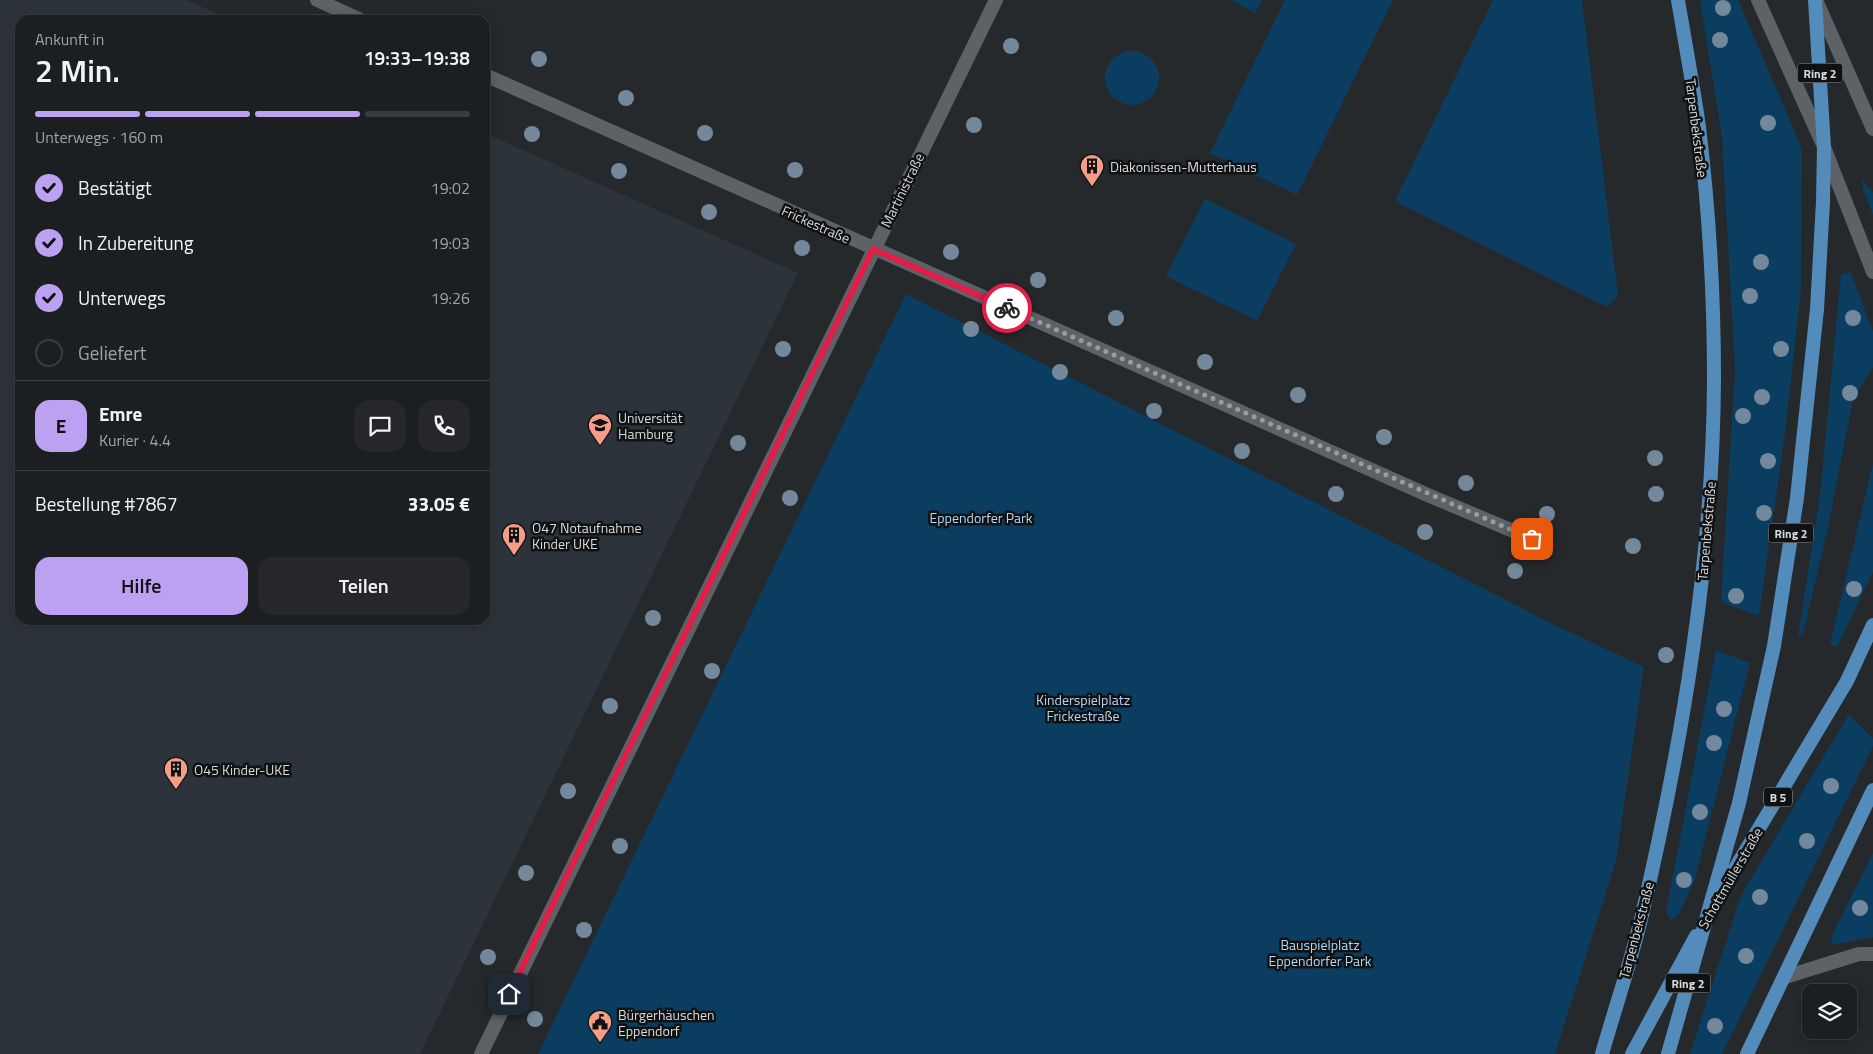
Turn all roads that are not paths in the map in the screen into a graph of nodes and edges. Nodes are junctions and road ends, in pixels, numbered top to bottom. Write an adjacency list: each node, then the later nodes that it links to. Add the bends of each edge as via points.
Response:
1 (317, 0): 6 (street)
2 (996, 0): 10 (street, Martinistraße)
3 (1678, 0): 19 (main road, Tarpenbekstraße, via 1699,127 1709,237 1714,378 1711,474 1699,614 1677,744 1642,917)
4 (1758, 0): 9 (street)
5 (1816, 0): 8 (street); 9 (main road, Ring 2)
6 (350, 15)
7 (490, 78): 10 (street, Frickestraße)
8 (1872, 125)
9 (1824, 147): 11 (street); 15 (main road, Ring 2, via 1817,309 1795,507 1766,684 1739,803)
10 (873, 249): 12 (street, Frickestraße); 18 (street, Martinistraße)
11 (1873, 272)
12 (1532, 539)
13 (1873, 625): 15 (main road, Schottmüllerstraße / B 5, via 1847,681)
14 (1873, 790): 17 (main road)
15 (1709, 912): 20 (main road, Schottmüllerstraße / B 5); 21 (main road, Ring 2)
16 (1873, 954): 17 (street, via 1859,954)
17 (1785, 977): 22 (main road)
18 (481, 1054)
19 (1602, 1054)
20 (1632, 1054)
21 (1668, 1054)
22 (1747, 1054)

